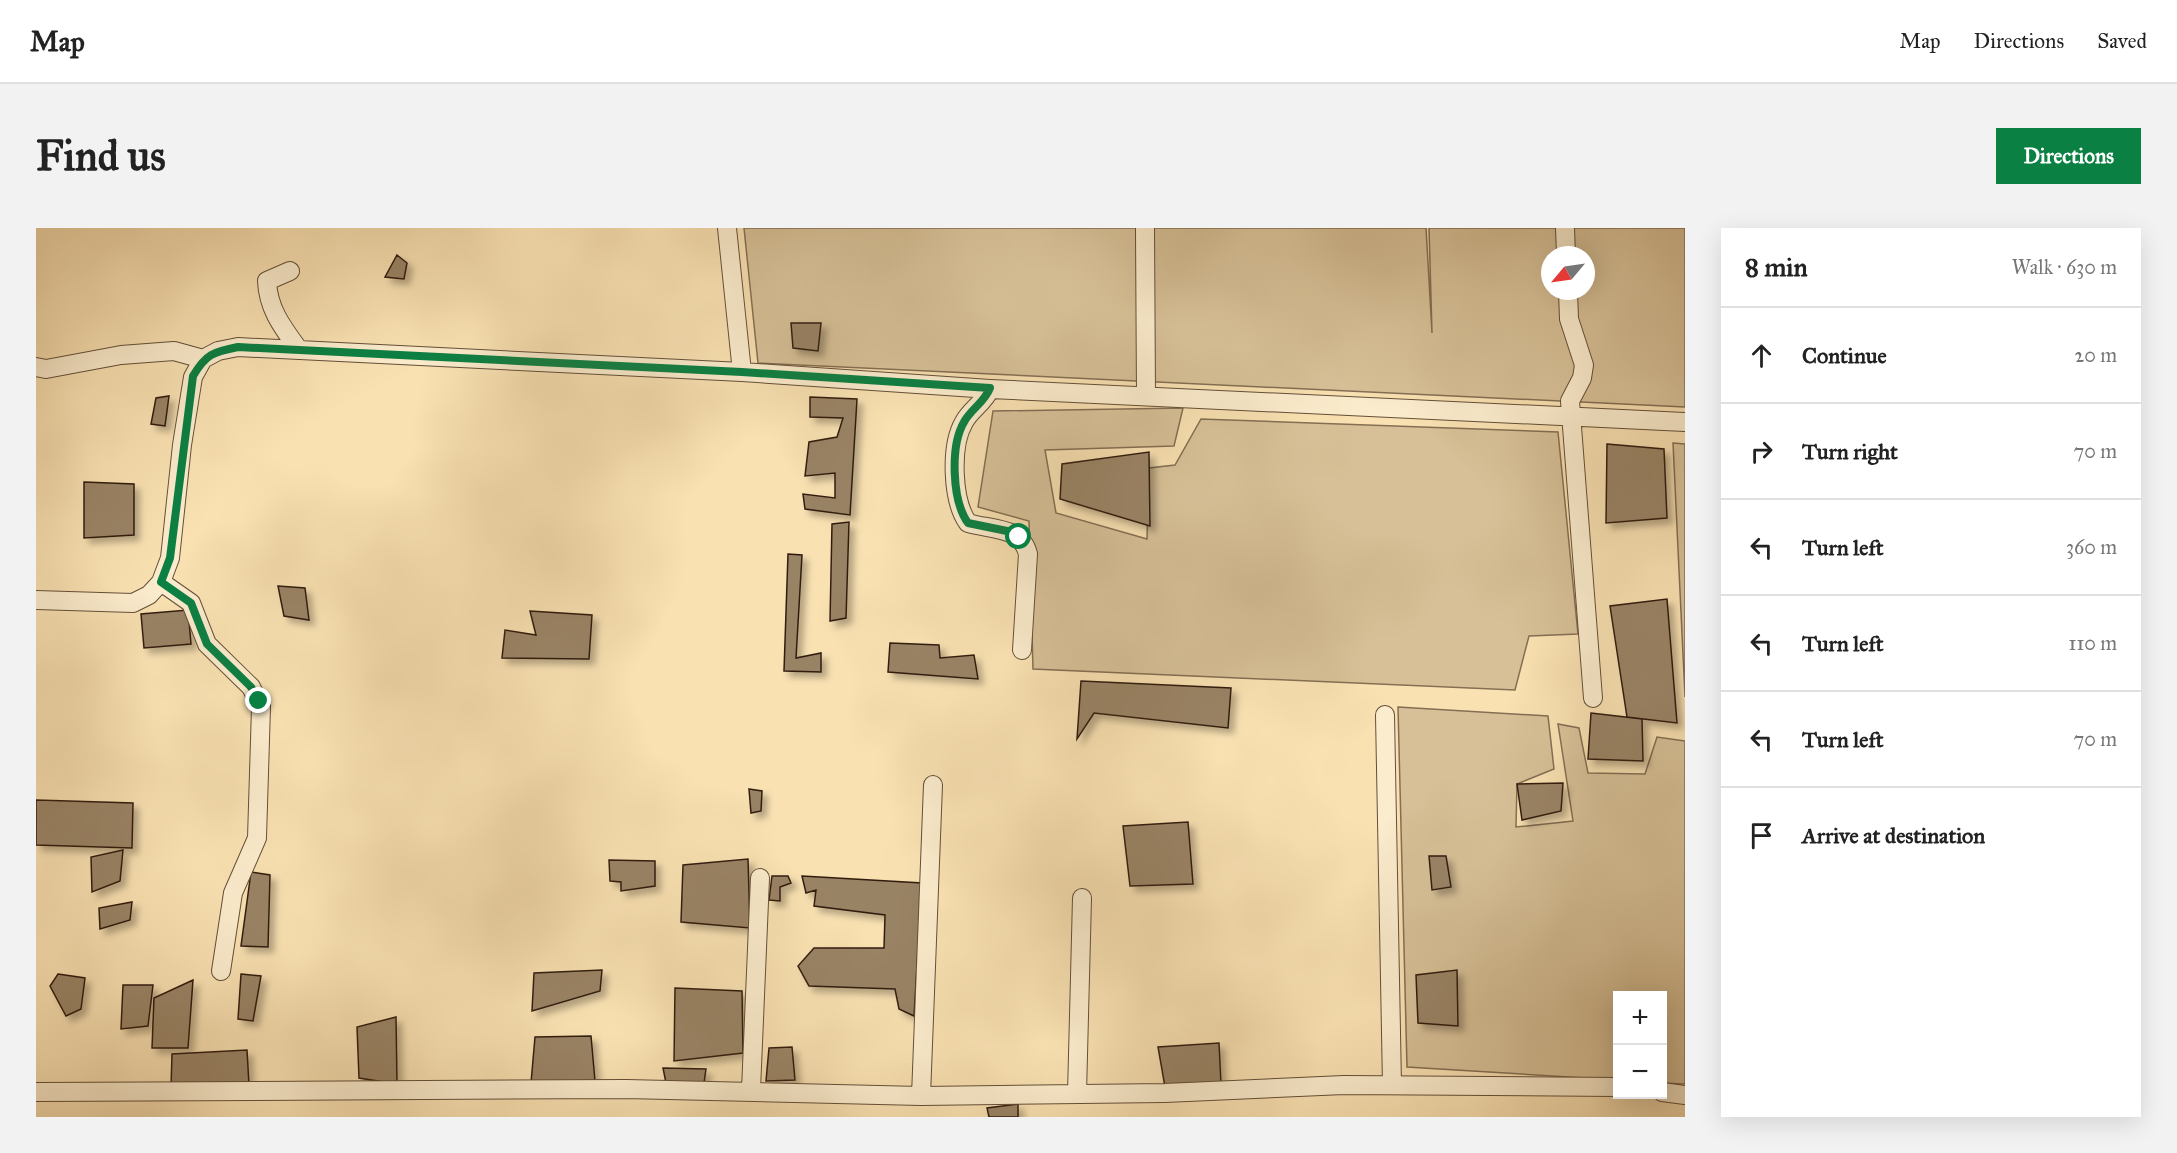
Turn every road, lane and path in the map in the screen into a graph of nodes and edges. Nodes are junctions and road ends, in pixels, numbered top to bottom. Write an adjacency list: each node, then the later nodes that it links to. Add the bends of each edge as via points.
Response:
1 (727, 228): 10 (street)
2 (1145, 228): 12 (street)
3 (1565, 228): 4 (street)
4 (1566, 246)
5 (290, 271): 7 (street, via 267,281 267,296 274,315)
6 (1569, 300): 13 (street, via 1570,326 1584,365 1570,401)
7 (298, 350): 8 (street, via 238,347); 10 (street)
8 (203, 359): 9 (street, via 174,351 46,369); 15 (street, via 193,376 170,558)
9 (36, 367)
10 (742, 372): 11 (street)
11 (990, 388): 12 (street); 17 (street, via 986,398 964,421 958,439 957,498 968,523 1007,531 1026,546)
12 (1146, 396): 13 (street)
13 (1571, 417): 14 (street); 18 (street)
14 (1685, 422)
15 (161, 582): 16 (street, via 149,595 133,603); 23 (street, via 191,603 207,644 251,687 261,707 257,837 233,893)
16 (36, 600)
17 (1022, 650)
18 (1593, 698)
19 (1385, 716): 24 (street)
20 (933, 784): 31 (street)
21 (760, 878): 26 (street)
22 (1082, 898): 29 (street)
23 (221, 971)
24 (1392, 1085): 25 (street); 29 (street)
25 (1613, 1087)
26 (751, 1090): 27 (street); 31 (street)
27 (36, 1092)
28 (1667, 1093): 30 (street)
29 (1077, 1094): 31 (street)
30 (1685, 1095)
31 (921, 1096)

